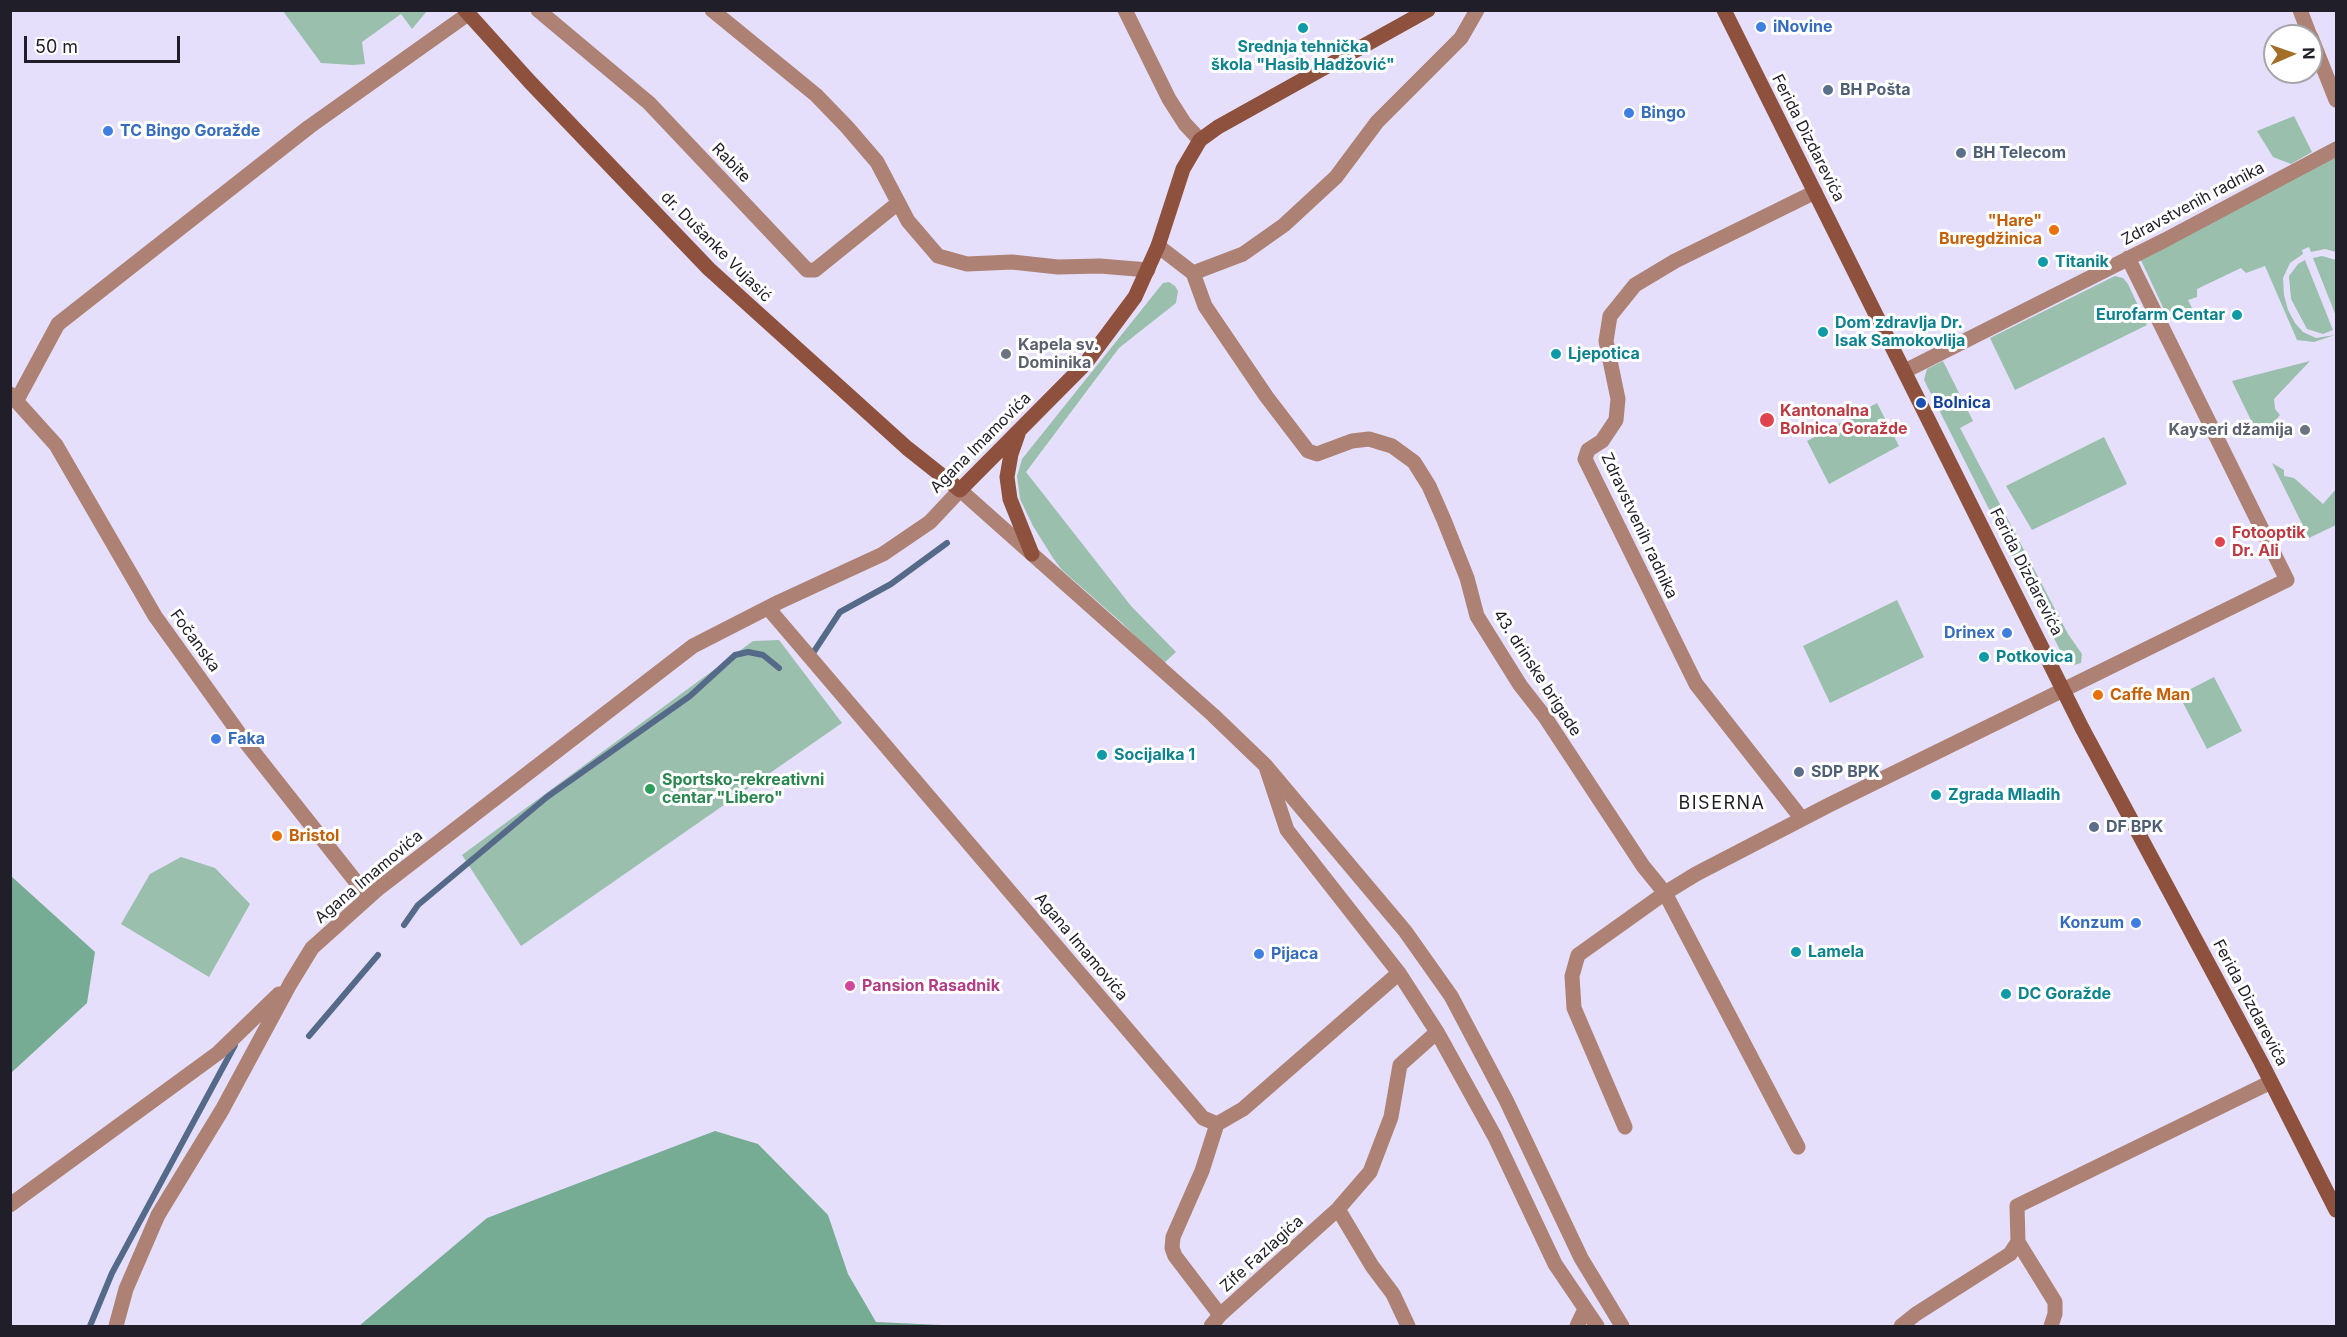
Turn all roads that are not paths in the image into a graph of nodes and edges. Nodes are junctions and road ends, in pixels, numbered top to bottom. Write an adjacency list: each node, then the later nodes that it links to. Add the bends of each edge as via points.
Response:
1 (538, 10): 15 (street, Rabite, via 649,103 807,270 815,270)
2 (712, 10): 15 (street, via 816,95 877,162)
3 (1125, 10): 12 (street, via 1169,99)
4 (1428, 10): 12 (main road)
5 (1477, 10): 19 (street, via 1461,38 1377,122 1336,177 1284,225 1243,254)
6 (1724, 10): 14 (main road, Ferida Dizdarevića)
7 (2300, 10): 9 (street)
8 (466, 12): 21 (street, via 309,127 58,324); 23 (main road, dr. Dušanke Vujasić, via 709,269 889,433)
9 (2306, 24)
10 (2323, 66): 11 (street)
11 (2337, 100)
12 (1200, 140): 16 (main road, Agana Imamovića, via 1183,169)
13 (2337, 150): 17 (street, Zdravstvenih radnika)
14 (1815, 192): 20 (main road, Ferida Dizdarevića); 28 (street, Zdravstvenih radnika, via 1635,285 1610,316 1606,341 1618,399 1616,420 1602,441 1588,450 1585,459 1696,684)
15 (898, 203): 18 (street, via 938,256 967,264 1012,262)
16 (1158, 246): 18 (main road, Agana Imamovića); 19 (street)
17 (2128, 258): 20 (street, Zdravstvenih radnika); 26 (street, via 2287,580)
18 (1148, 270): 22 (main road, Agana Imamovića, via 1135,297 1085,364)
19 (1193, 273): 29 (street, 43. drinske brigade, via 1205,306 1308,451 1317,454 1369,439 1392,446 1414,462 1444,520 1477,616 1520,685)
20 (1905, 371): 26 (main road, Ferida Dizdarevića)
21 (14, 397): 30 (street, Fočanska, via 56,445 155,616 244,740)
22 (1020, 430): 23 (main road, Agana Imamovića); 24 (main road, via 1007,477 1010,499)
23 (960, 490): 24 (street); 25 (street, Agana Imamovića, via 930,522 883,554)
24 (1032, 554): 27 (street)
25 (768, 608): 30 (street, Agana Imamovića, via 693,646); 35 (street, Agana Imamovića, via 1203,1118)
26 (2064, 689): 28 (street); 34 (main road, Ferida Dizdarevića)
27 (1266, 766): 31 (street, via 1287,830); 48 (street, via 1405,931 1451,996 1506,1100 1581,1258)
28 (1802, 819): 29 (street)
29 (1665, 893): 36 (street, via 1578,956 1572,976 1574,1008); 37 (street, 43. drinske brigade)
30 (368, 897): 32 (street, Agana Imamovića, via 312,948)
31 (1399, 973): 33 (street); 35 (street, via 1243,1109)
32 (290, 984): 38 (street, via 218,1053); 44 (street, Agana Imamovića, via 222,1110 158,1215 126,1289)
33 (1437, 1032): 39 (street, Zife Fazlagića, via 1400,1065 1391,1117 1371,1172); 42 (street, via 1495,1137 1555,1264)
34 (2271, 1082): 40 (main road, Ferida Dizdarevića); 41 (street, via 2017,1206)
35 (1217, 1124): 43 (street, via 1172,1248)
36 (1625, 1127)
37 (1798, 1147)
38 (10, 1205)
39 (1338, 1209): 43 (street, Zife Fazlagića); 45 (street, via 1393,1294)
40 (2337, 1210)
41 (2018, 1242): 49 (street, via 2010,1254); 50 (street, via 2055,1302)
42 (1585, 1310): 46 (street); 47 (street)
43 (1216, 1321)
44 (116, 1326)
45 (1408, 1326)
46 (1576, 1326)
47 (1597, 1326)
48 (1622, 1326)
49 (1901, 1326)
50 (2050, 1326)

